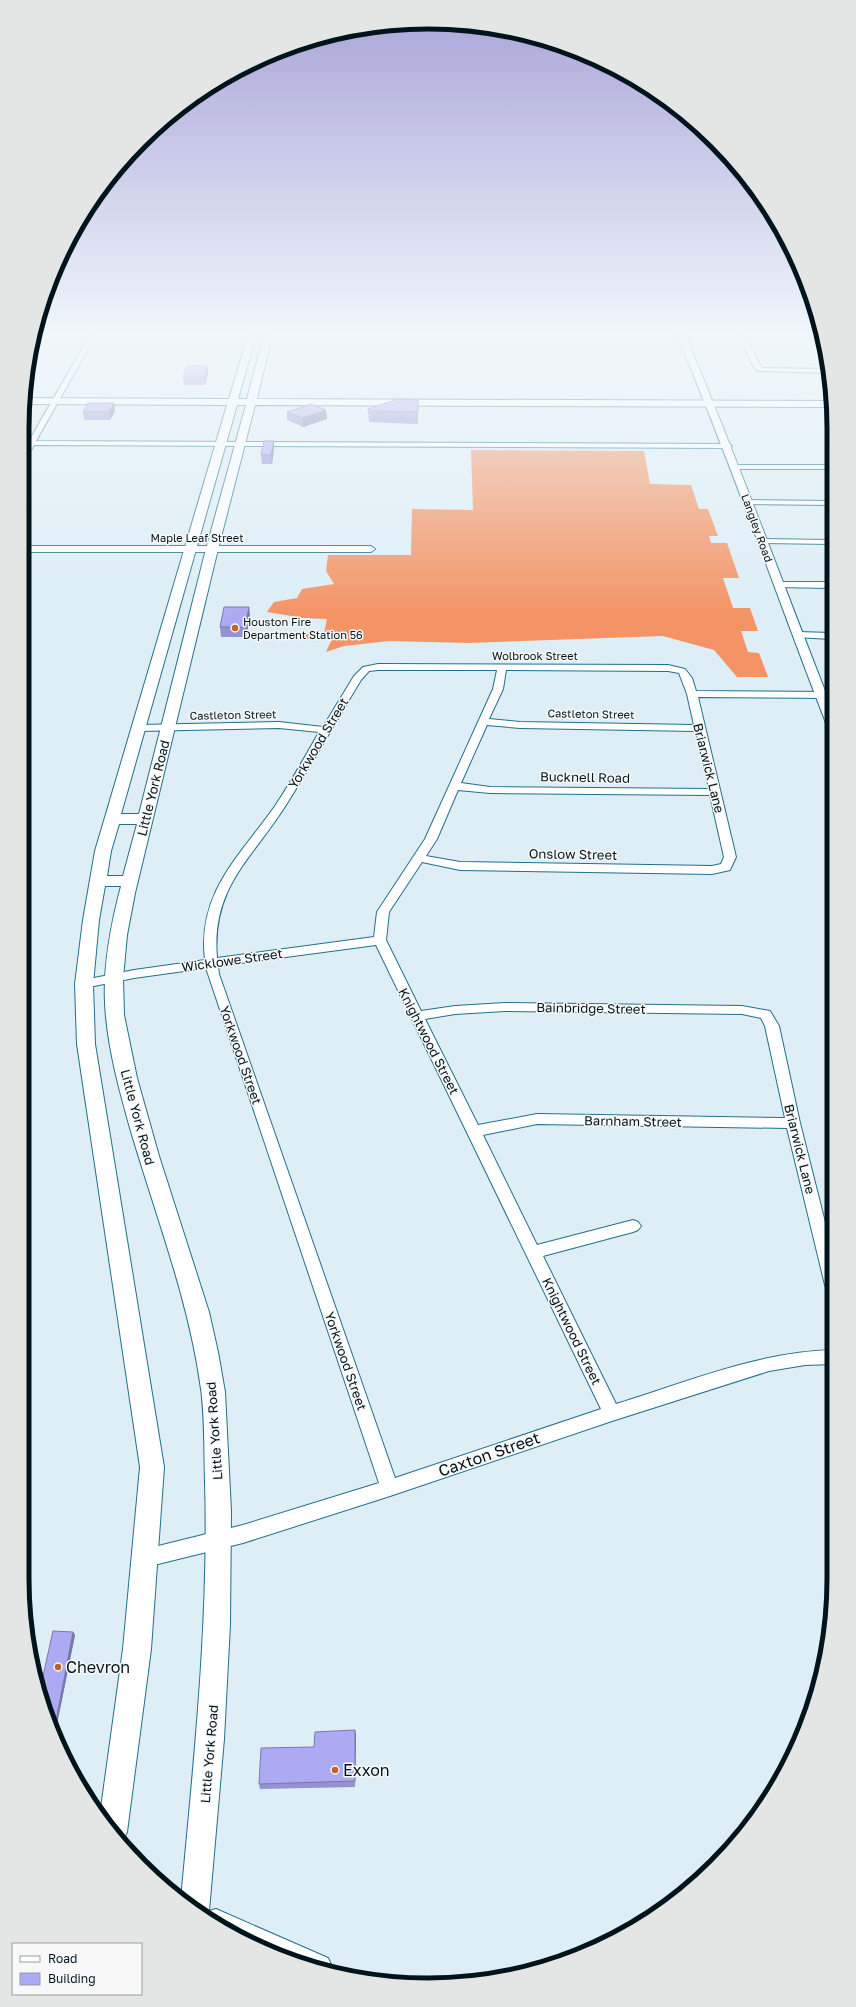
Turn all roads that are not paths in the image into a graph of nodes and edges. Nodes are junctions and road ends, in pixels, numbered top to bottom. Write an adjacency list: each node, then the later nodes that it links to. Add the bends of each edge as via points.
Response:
1 (39, 429): 4 (street)
2 (234, 429): 5 (main road, Little York Road)
3 (721, 429): 6 (street, Langley Road)
4 (30, 444): 5 (street)
5 (229, 444): 6 (street); 14 (main road, Little York Road); 16 (main road, Little York Road)
6 (728, 446): 7 (street, Langley Road)
7 (735, 466): 8 (street); 9 (street, Langley Road)
8 (827, 467)
9 (747, 502): 10 (street); 11 (street, Langley Road)
10 (827, 503)
11 (762, 541): 12 (street); 17 (street, Langley Road)
12 (827, 542)
13 (29, 549): 14 (street, Maple Leaf Street)
14 (190, 549): 16 (street, Maple Leaf Street); 19 (main road, Little York Road)
15 (371, 549): 16 (street, Maple Leaf Street)
16 (212, 550): 20 (main road, Little York Road)
17 (778, 585): 18 (street); 21 (street, Langley Road)
18 (827, 585)
19 (169, 622): 20 (main road); 20 (main road); 29 (main road, Little York Road)
20 (194, 622): 30 (main road, Little York Road)
21 (798, 635): 22 (street); 27 (street, Langley Road)
22 (827, 636)
23 (387, 667): 24 (street, Wolbrook Street); 32 (street, Yorkwood Street, via 366,669 357,678)
24 (502, 667): 25 (street, Wolbrook Street); 28 (street, via 498,690)
25 (682, 670): 26 (street, Briarwick Lane)
26 (692, 694): 27 (street); 31 (street, Briarwick Lane)
27 (826, 695)
28 (484, 722): 31 (street, Castleton Street); 33 (street)
29 (140, 728): 30 (street, Castleton Street); 35 (main road, Little York Road)
30 (167, 728): 32 (street, Castleton Street, via 279,725); 36 (main road, Little York Road)
31 (698, 728): 34 (street, Briarwick Lane)
32 (326, 730): 42 (street, Yorkwood Street, via 272,818 223,885 211,922)
33 (455, 786): 34 (street, Bucknell Road, via 490,790); 37 (street)
34 (715, 792): 38 (street, Briarwick Lane, via 730,857)
35 (113, 819): 36 (main road); 39 (main road, Little York Road, via 103,851)
36 (145, 819): 40 (main road, Little York Road)
37 (420, 858): 38 (street, Onslow Street, via 460,866 712,870); 41 (street, via 383,912)
38 (726, 867)
39 (98, 881): 40 (main road); 44 (main road, Little York Road)
40 (130, 881): 43 (main road, Little York Road, via 116,941)
41 (380, 940): 42 (street, Wicklowe Street); 46 (street, Knightwood Street)
42 (211, 963): 43 (street, Wicklowe Street); 54 (street, Yorkwood Street)
43 (114, 977): 44 (street, Wicklowe Street); 55 (main road, Little York Road, via 114,1005 119,1044 131,1096 198,1317 211,1384)
44 (84, 984): 56 (main road, Little York Road, via 86,1044 152,1467)
45 (765, 1014): 46 (street, Bainbridge Street, via 742,1010 506,1007 455,1010); 47 (street, Briarwick Lane, via 772,1026)
46 (417, 1016): 48 (street, Knightwood Street)
47 (793, 1123): 48 (street, Barnham Street, via 537,1119); 51 (street, Briarwick Lane)
48 (475, 1131): 50 (street, Knightwood Street)
49 (633, 1226): 50 (street)
50 (533, 1252): 53 (street, Knightwood Street)
51 (827, 1261)
52 (827, 1357): 53 (street, Caxton Street, via 769,1364)
53 (612, 1413): 54 (street, Caxton Street)
54 (390, 1488): 55 (street, Caxton Street)
55 (220, 1540): 56 (street, Caxton Street); 58 (main road, Little York Road, via 213,1709)
56 (146, 1558): 57 (main road, Little York Road, via 137,1649)
57 (113, 1824)
58 (195, 1903)

